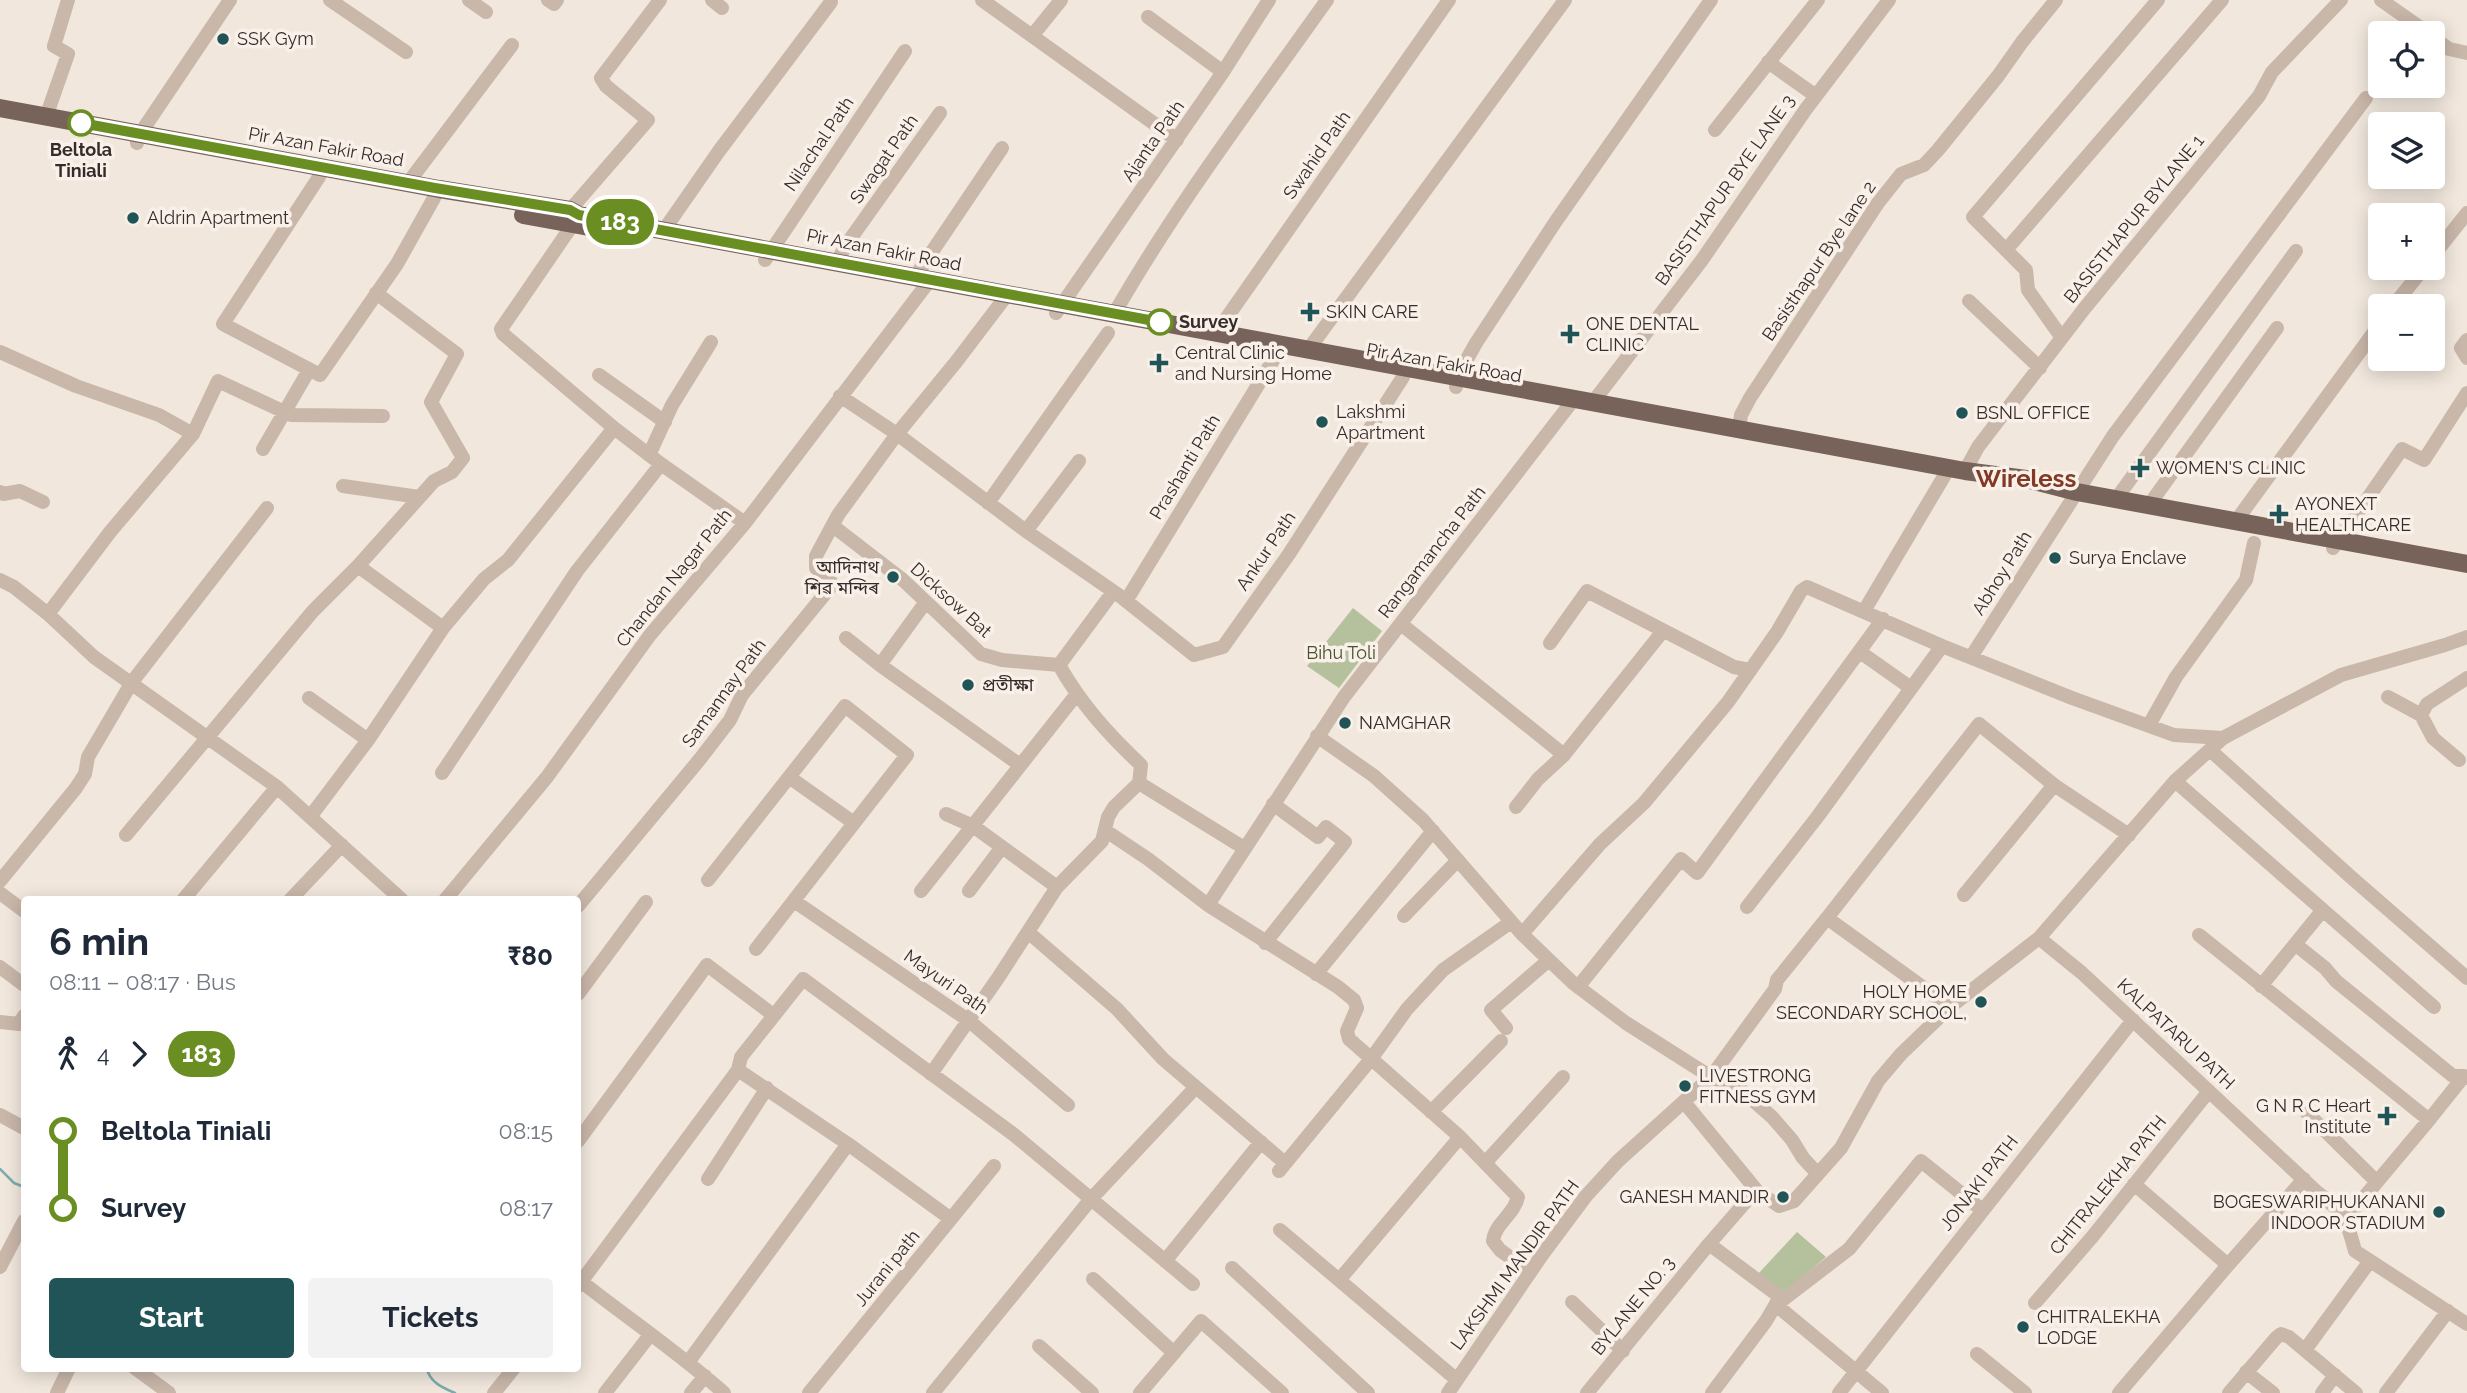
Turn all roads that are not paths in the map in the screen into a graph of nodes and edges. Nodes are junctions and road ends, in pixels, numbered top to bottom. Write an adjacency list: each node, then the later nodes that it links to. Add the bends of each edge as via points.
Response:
1 (68, 0): 38 (street, via 54,46 68,54)
2 (230, 0): 41 (street)
3 (330, 0): 30 (street)
4 (469, 0): 23 (street)
5 (548, 0): 6 (street, via 554,4)
6 (557, 0)
7 (660, 0): 48 (street, via 601,78 648,120)
8 (982, 0): 26 (street)
9 (1061, 0): 26 (street)
10 (1269, 0): 33 (street, Ajanta Path)
11 (1327, 0): 62 (street, via 1181,208)
12 (1449, 0): 65 (street, Swahid Path)
13 (1565, 0): 70 (street)
14 (1711, 0): 78 (street, via 1556,221 1476,343)
15 (1818, 0): 32 (street)
16 (1889, 0): 34 (street, BASISTHAPUR BYE LANE 3)
17 (2056, 0): 87 (street, Basisthapur Bye lane 2, via 1938,150 1924,165 1901,174 1878,203 1750,398)
18 (2158, 0): 51 (street, via 1973,217)
19 (2222, 0): 51 (street)
20 (2341, 0): 66 (street, BASISTHAPUR BYLANE 1, via 2272,72 2259,96)
21 (2381, 0): 25 (street)
22 (831, 2): 49 (street, via 719,151)
23 (486, 12)
24 (1148, 17): 33 (street)
25 (2411, 21)
26 (1032, 36): 42 (street)
27 (512, 45): 45 (street)
28 (2445, 46): 31 (street)
29 (905, 51): 53 (street, Nilachal Path)
30 (406, 52)
31 (2467, 52)
32 (1768, 62): 34 (street); 40 (street)
33 (1223, 72): 42 (street, Ajanta Path)
34 (1816, 96): 81 (street, BASISTHAPUR BYE LANE 3, via 1702,260)
35 (2366, 98): 99 (street, Abhoy Path, via 2113,436)
36 (0, 108): 38 (main road, Pir Azan Fakir Road)
37 (940, 113): 54 (street, Swagat Path)
38 (46, 117): 41 (main road, Pir Azan Fakir Road)
39 (0, 118): 41 (main road, Pir Azan Fakir Road)
40 (1715, 130)
41 (139, 139): 44 (main road, Pir Azan Fakir Road); 46 (main road, Pir Azan Fakir Road)
42 (1177, 139): 61 (street, Ajanta Path)
43 (1002, 148): 56 (street, Chandan Nagar Path)
44 (319, 177): 46 (main road, Pir Azan Fakir Road); 75 (street, via 223,324)
45 (411, 179)
46 (434, 193): 48 (main road, Pir Azan Fakir Road); 57 (street, via 397,264)
47 (2467, 213): 50 (street)
48 (572, 217): 49 (main road, Pir Azan Fakir Road); 86 (street, via 501,329)
49 (663, 236): 53 (main road, Pir Azan Fakir Road)
50 (2445, 241)
51 (2006, 250): 66 (street, via 2026,270 2028,290)
52 (2296, 251): 98 (street)
53 (768, 255): 54 (main road, Pir Azan Fakir Road); 56 (main road, Pir Azan Fakir Road)
54 (837, 262): 56 (main road, Pir Azan Fakir Road)
55 (2414, 280): 58 (street)
56 (923, 282): 59 (main road, Pir Azan Fakir Road); 80 (street, Chandan Nagar Path)
57 (376, 293): 75 (street, via 320,375); 97 (street, via 457,354 431,402 463,458)
58 (2403, 294)
59 (1004, 299): 61 (main road, Pir Azan Fakir Road); 89 (street, Samannay Path)
60 (1969, 301): 74 (street)
61 (1060, 306): 62 (main road, Pir Azan Fakir Road); 72 (main road, Pir Azan Fakir Road)
62 (1114, 314): 65 (main road, Pir Azan Fakir Road)
63 (2277, 327): 102 (street)
64 (1108, 333): 101 (street)
65 (1216, 333): 70 (main road, Pir Azan Fakir Road)
66 (2062, 338): 74 (street, BASISTHAPUR BYLANE 1)
67 (2368, 340): 104 (street)
68 (2467, 340): 73 (street, via 2461,348)
69 (711, 342): 85 (street)
70 (1308, 350): 78 (main road, Pir Azan Fakir Road)
71 (0, 352): 88 (street, via 76,386 159,415)
72 (1277, 354): 77 (main road, Pir Azan Fakir Road); 115 (street, Prashanti Path)
73 (2467, 358)
74 (2040, 368): 94 (street, BASISTHAPUR BYLANE 1, via 1978,447)
75 (309, 370): 83 (street)
76 (599, 375): 85 (street)
77 (1402, 377): 78 (main road, Pir Azan Fakir Road); 115 (street, Ankur Path, via 1289,554 1223,647 1194,655)
78 (1457, 382): 82 (main road, Pir Azan Fakir Road)
79 (2467, 393): 109 (street, via 2424,460 2402,449)
80 (840, 396): 89 (street); 105 (street, Chandan Nagar Path)
81 (1593, 402): 82 (main road, Pir Azan Fakir Road); 87 (main road, Pir Azan Fakir Road)
82 (1571, 403): 94 (main road, Pir Azan Fakir Road); 120 (street, Rangamancha Path)
83 (287, 412): 84 (street); 88 (street, via 218,380); 90 (street)
84 (383, 416)
85 (665, 422): 91 (street)
86 (614, 428): 91 (street); 121 (street, via 508,560 484,579)
87 (1739, 429): 94 (main road, Pir Azan Fakir Road)
88 (193, 434): 118 (street)
89 (897, 434): 101 (street); 106 (street, Samannay Path)
90 (263, 449)
91 (649, 455): 93 (street)
92 (1079, 461): 107 (street)
93 (661, 464): 105 (street); 148 (street, via 577,571)
94 (1952, 472): 99 (main road, Pir Azan Fakir Road, via 2026,480); 117 (street, BASISTHAPUR BYLANE 1)
95 (343, 486): 97 (street)
96 (0, 492): 100 (street, via 20,491)
97 (419, 497): 111 (street)
98 (2116, 499): 99 (main road, Pir Azan Fakir Road); 102 (main road, Pir Azan Fakir Road)
99 (2071, 500): 109 (main road, Pir Azan Fakir Road); 128 (street, Abhoy Path)
100 (43, 502)
101 (988, 502): 107 (street)
102 (2149, 505): 104 (main road, Pir Azan Fakir Road)
103 (267, 508): 133 (street)
104 (2236, 521): 109 (main road, Pir Azan Fakir Road)
105 (745, 523): 178 (street, Chandan Nagar Path, via 650,635 547,777)
106 (833, 526): 116 (street, Dicksow Bat, via 903,580); 180 (street, Samannay Path, via 816,556 816,568 833,584 742,695 730,720)
107 (1026, 531): 114 (street)
108 (2253, 543): 139 (street, via 2246,580 2176,677)
109 (2335, 544): 110 (main road); 112 (main road, Pir Azan Fakir Road)
110 (2467, 564)
111 (358, 566): 121 (street); 140 (street, via 313,611)
112 (2467, 573)
113 (0, 580): 118 (street)
114 (1113, 592): 115 (street); 130 (street)
115 (1126, 601)
116 (925, 603): 129 (street); 130 (street, Dicksow Bat, via 981,654)
117 (1864, 611): 119 (street); 131 (street, via 1812,588 1801,591)
118 (48, 614): 133 (street, via 94,657)
119 (1883, 619): 126 (street); 127 (street)
120 (1401, 624): 141 (street, Rangamancha Path); 145 (street)
121 (443, 628): 143 (street)
122 (1663, 631): 125 (street, via 1587,591); 131 (street, via 1734,667); 145 (street)
123 (2467, 637): 142 (street, via 2341,675)
124 (846, 638): 129 (street)
125 (1550, 643)
126 (1942, 646): 128 (street); 134 (street)
127 (1860, 652): 134 (street); 202 (street, via 1698,873 1681,859)
128 (1971, 657): 139 (street)
129 (880, 665): 147 (street)
130 (1059, 665): 135 (street)
131 (1750, 670): 190 (street, via 1644,803 1600,844)
132 (2467, 678): 138 (street, via 2427,704)
133 (132, 682): 140 (street); 169 (street, via 88,757 76,788)
134 (1911, 688): 183 (street)
135 (1076, 695): 147 (street); 151 (street, via 1141,765)
136 (2388, 697): 138 (street)
137 (309, 698): 143 (street)
138 (2421, 715): 146 (street, via 2433,738)
139 (2149, 725): 142 (street, via 2174,734)
140 (207, 736): 153 (street); 162 (street)
141 (1317, 736): 154 (street, Rangamancha Path); 161 (street, via 1374,776)
142 (2224, 738): 144 (street)
143 (368, 740): 157 (street)
144 (2210, 750): 150 (street); 199 (street)
145 (1564, 755): 155 (street)
146 (2459, 760)
147 (1020, 765): 159 (street)
148 (442, 774)
149 (789, 777): 158 (street); 158 (street, via 845,706 907,755); 168 (street)
150 (2175, 781): 163 (street); 185 (street)
151 (1139, 783): 160 (street, via 1114,807); 166 (street)
152 (2054, 785): 163 (street); 174 (street); 187 (street, LAKSHMI MANDIR PATH, via 1979,724)
153 (277, 787): 157 (street); 175 (street)
154 (1273, 804): 166 (street, Rangamancha Path); 193 (street, via 1318,836 1326,827 1345,842)
155 (1516, 807)
156 (946, 814): 159 (street)
157 (310, 817): 164 (street)
158 (854, 823): 179 (street)
159 (972, 826): 165 (street); 171 (street)
160 (1106, 831): 170 (street, via 1102,841); 182 (street)
161 (1433, 831): 167 (street); 198 (street)
162 (126, 835)
163 (2129, 835): 192 (street)
164 (342, 845): 176 (street); 177 (street)
165 (1002, 847): 170 (street); 172 (street)
166 (1244, 848): 182 (street, Rangamancha Path)
167 (1458, 860): 186 (street); 188 (street)
168 (708, 880)
169 (0, 881)
170 (1057, 887): 189 (street)
171 (921, 891)
172 (969, 891)
173 (0, 893): 184 (street)
174 (1964, 895)
175 (186, 896)
176 (294, 896)
177 (398, 896)
178 (448, 896)
179 (794, 901): 195 (street); 207 (street, Mayuri Path)
180 (581, 902)
181 (646, 902): 203 (street)
182 (1208, 905): 193 (street)
183 (1747, 907)
184 (21, 909)
185 (2322, 911): 194 (street); 205 (street)
186 (1404, 916)
187 (1827, 918): 204 (street); 215 (street, LAKSHMI MANDIR PATH, via 1777,980)
188 (1511, 922): 190 (street); 211 (street, via 1443,970)
189 (1028, 932): 207 (street); 217 (street, via 1117,1009)
190 (1522, 934): 196 (street)
191 (2199, 935): 201 (street)
192 (2039, 938): 204 (street); 208 (street, KALPATARU PATH)
193 (1265, 943): 198 (street)
194 (2295, 944): 201 (street); 216 (street, via 2453,1076)
195 (756, 949)
196 (1549, 960): 202 (street); 222 (street, via 1491,1010 1504,1034)
197 (0, 967): 200 (street)
198 (1316, 974): 211 (street, via 1354,1000 1357,1008 1347,1031 1349,1039)
199 (2467, 978)
200 (21, 983)
201 (2261, 986): 225 (street)
202 (1578, 987): 215 (street)
203 (581, 990)
204 (1950, 1007): 233 (street, via 1878,1081 1841,1148)
205 (2434, 1007)
206 (768, 1011): 227 (street, via 707,965)
207 (968, 1020): 213 (street); 221 (street, Mayuri Path)
208 (2133, 1020): 219 (street, KALPATARU PATH); 240 (street, JONAKI PATH)
209 (21, 1021): 210 (street)
210 (0, 1022)
211 (1371, 1059): 222 (street); 229 (street, via 1282,1167)
212 (738, 1070): 213 (street, via 741,1057 803,979); 218 (street); 252 (street)
213 (931, 1074): 239 (street)
214 (1563, 1077): 231 (street)
215 (1711, 1077): 220 (street, LAKSHMI MANDIR PATH); 233 (street, via 1740,1089 1772,1117)
216 (2465, 1077): 225 (street)
217 (1196, 1087): 229 (street); 239 (street)
218 (766, 1088): 230 (street); 234 (street)
219 (2209, 1091): 235 (street, KALPATARU PATH); 237 (street, CHITRALEKHA PATH)
220 (1684, 1102): 238 (street); 251 (street, LAKSHMI MANDIR PATH, via 1586,1196)
221 (1068, 1105)
222 (1431, 1112): 228 (street)
223 (2307, 1114): 236 (street)
224 (0, 1115): 226 (street)
225 (2429, 1120): 236 (street)
226 (21, 1126)
227 (581, 1137)
228 (1460, 1138): 231 (street); 254 (street)
229 (1261, 1142): 246 (street)
230 (848, 1144): 241 (street); 268 (street)
231 (1485, 1163): 251 (street, via 1518,1197 1516,1206 1494,1231 1493,1241)
232 (994, 1166): 241 (street, Jurani path)
233 (1818, 1174): 238 (street, via 1794,1201 1779,1206)
234 (708, 1179)
235 (2304, 1179): 242 (street, KALPATARU PATH, via 2339,1208); 249 (street)
236 (2377, 1182): 242 (street)
237 (2134, 1184): 249 (street); 258 (street, CHITRALEKHA PATH)
238 (1758, 1192): 245 (street, BYLANE NO. 3)
239 (1091, 1199): 246 (street); 284 (street)
240 (1982, 1210): 259 (street, via 1921,1161 1849,1248); 269 (street, JONAKI PATH)
241 (951, 1219): 283 (street, Jurani path)
242 (2344, 1220): 247 (street, KALPATARU PATH, via 2355,1251)
243 (21, 1226): 248 (street)
244 (1280, 1230): 254 (street)
245 (1709, 1244): 259 (street, via 1780,1297); 265 (street, BYLANE NO. 3)
246 (1165, 1261): 256 (street)
247 (2371, 1261): 260 (street, KALPATARU PATH); 264 (street)
248 (1, 1263)
249 (2228, 1265): 295 (street)
250 (1231, 1268): 288 (street)
251 (1530, 1272): 276 (street, LAKSHMI MANDIR PATH)
252 (581, 1279)
253 (1093, 1279): 266 (street)
254 (1340, 1279): 276 (street)
255 (581, 1283): 262 (street)
256 (1193, 1284)
257 (1572, 1302): 265 (street)
258 (2035, 1303)
259 (1776, 1305): 269 (street); 291 (street)
260 (2448, 1311): 261 (street, KALPATARU PATH); 300 (street)
261 (2467, 1325)
262 (650, 1335): 268 (street); 280 (street)
263 (1039, 1346): 285 (street)
264 (2305, 1350): 273 (street, via 2281,1334); 274 (street)
265 (1623, 1351): 290 (street, BYLANE NO. 3)
266 (1174, 1353): 286 (street); 287 (street, via 1201,1321)
267 (1977, 1354): 294 (street)
268 (689, 1361): 275 (street)
269 (1856, 1371): 292 (street, JONAKI PATH); 293 (street)
270 (67, 1372): 277 (street)
271 (140, 1372): 278 (street)
272 (511, 1372): 279 (street)
273 (2246, 1372): 296 (street); 297 (street)
274 (2335, 1375): 298 (street); 299 (street)
275 (705, 1376): 281 (street); 282 (street)
276 (1457, 1380): 289 (street, LAKSHMI MANDIR PATH)
277 (57, 1393)
278 (169, 1393)
279 (495, 1393)
280 (605, 1393)
281 (691, 1393)
282 (724, 1393)
283 (809, 1393)
284 (933, 1393)
285 (1092, 1393)
286 (1140, 1393)
287 (1282, 1393)
288 (1368, 1393)
289 (1448, 1393)
290 (1587, 1393)
291 (1712, 1393)
292 (1839, 1393)
293 (1882, 1393)
294 (2025, 1393)
295 (2119, 1393)
296 (2229, 1393)
297 (2273, 1393)
298 (2322, 1393)
299 (2356, 1393)
300 (2386, 1393)

